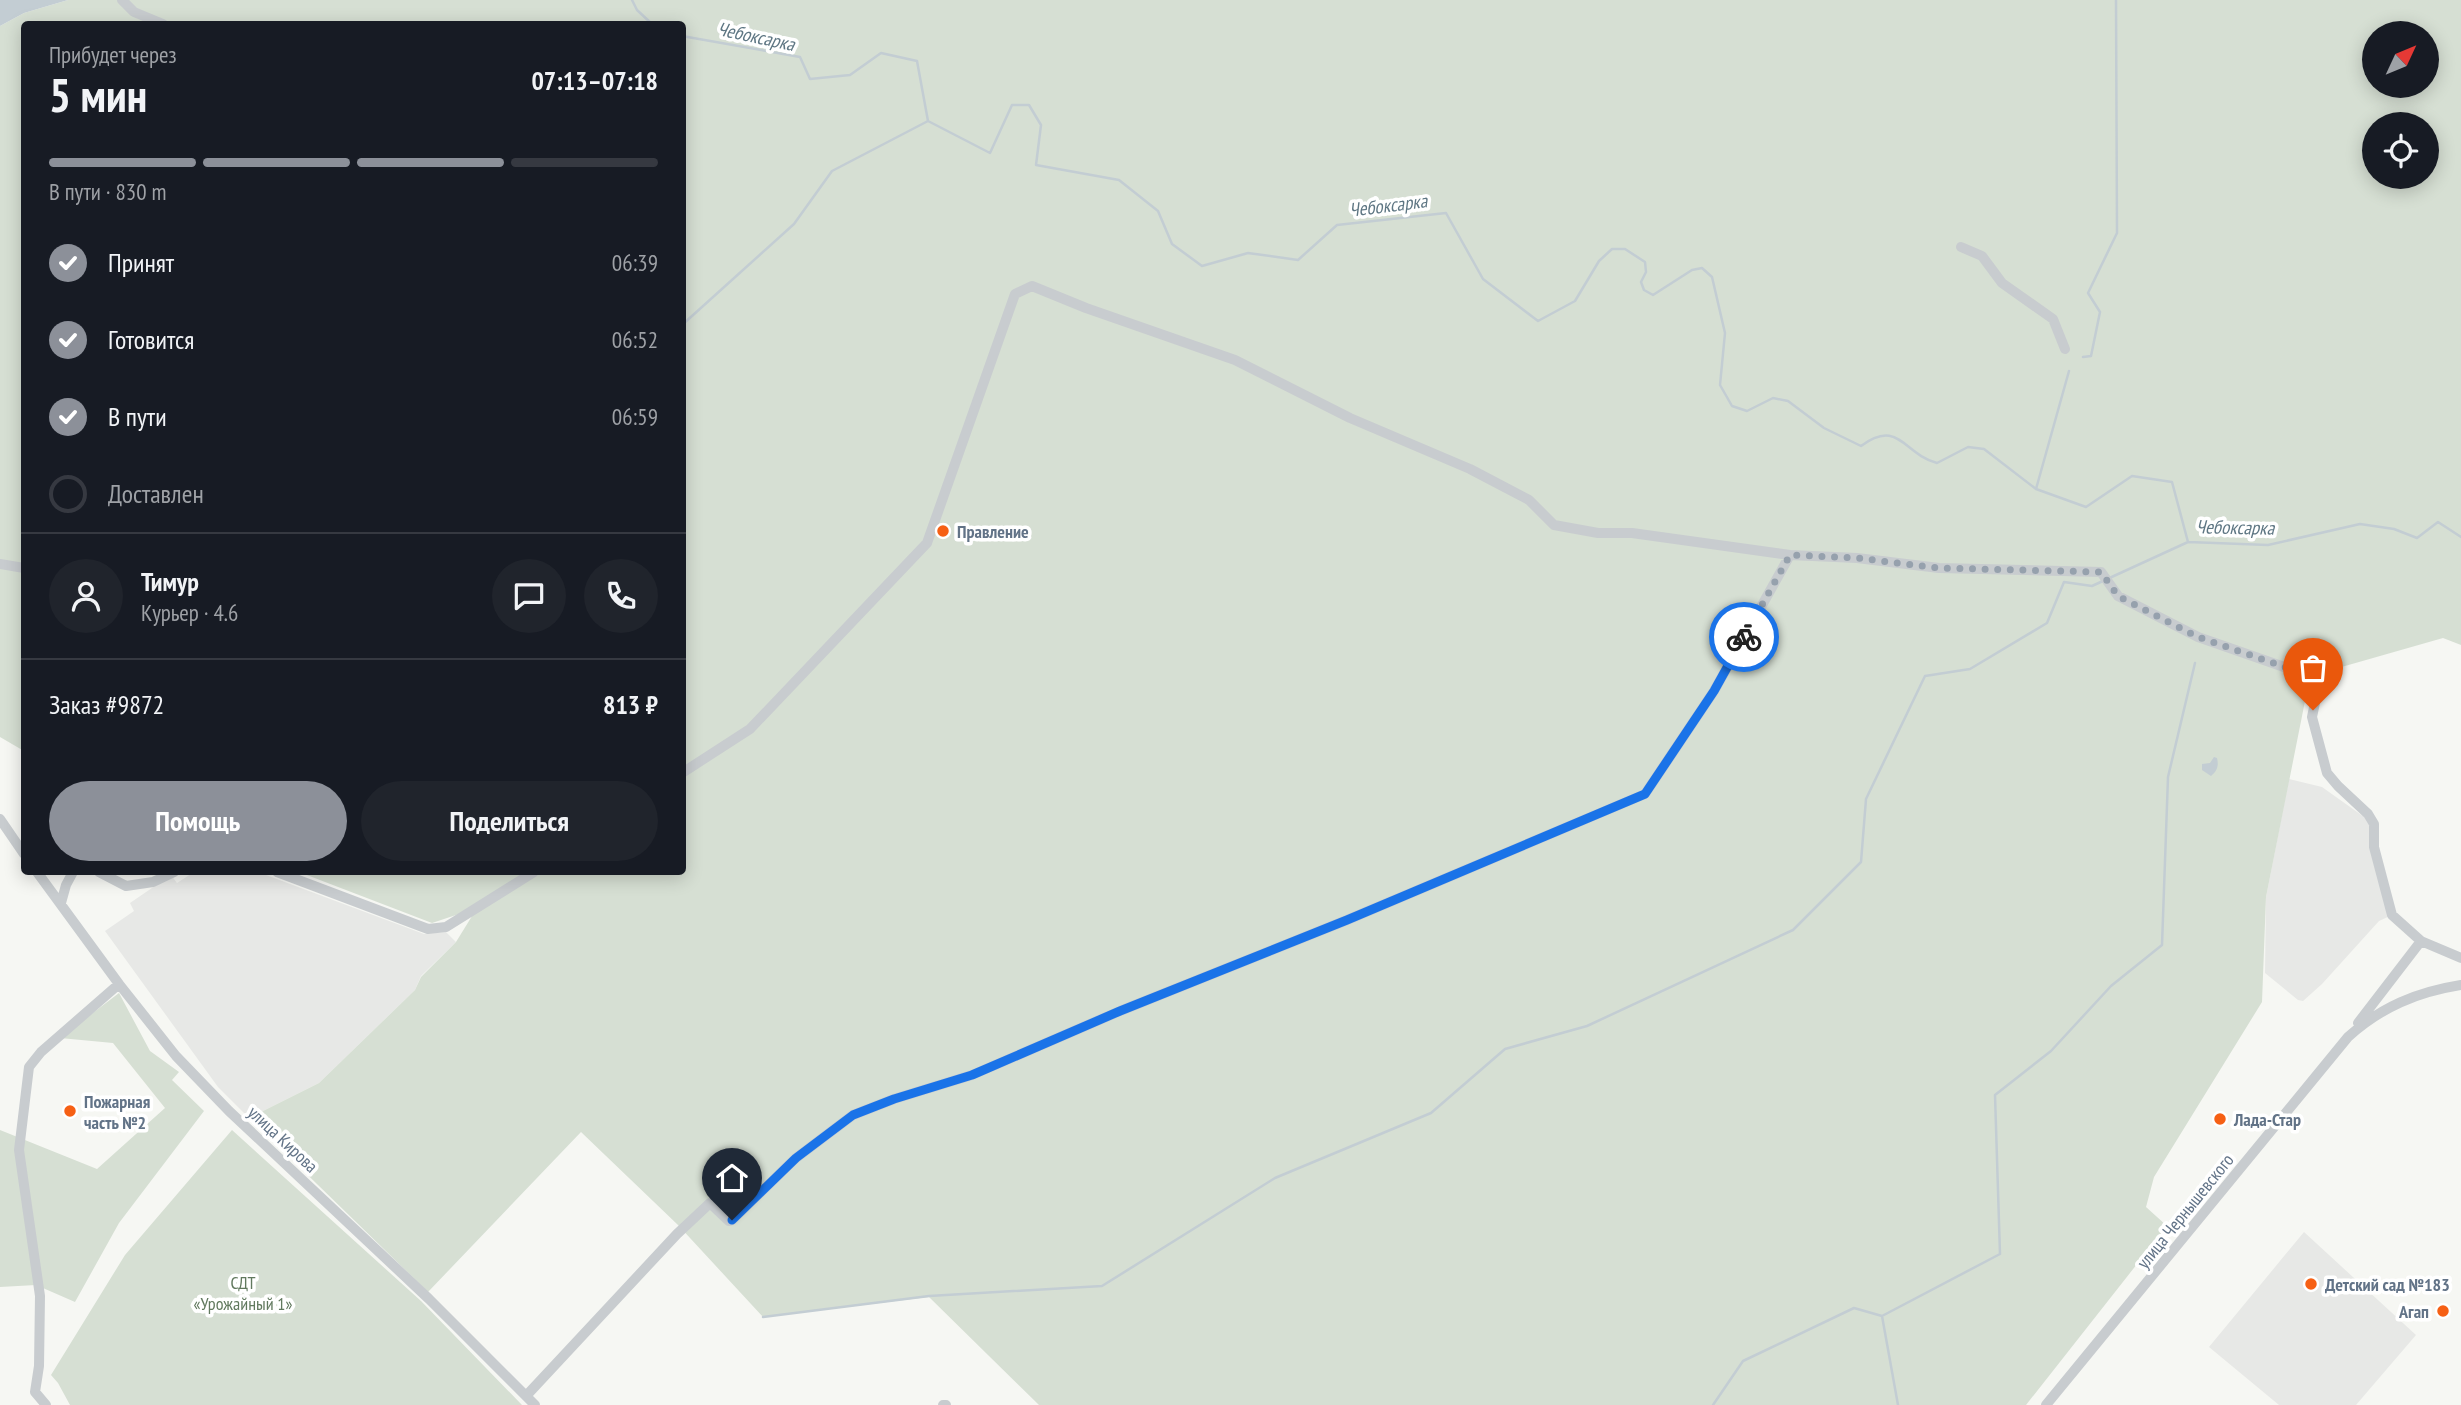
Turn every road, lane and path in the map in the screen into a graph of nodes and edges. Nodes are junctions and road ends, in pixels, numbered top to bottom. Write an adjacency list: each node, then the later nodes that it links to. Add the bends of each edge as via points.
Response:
1 (122, 0): 2 (street, via 134,12)
2 (156, 21)
3 (1961, 247): 4 (street, via 1982,256 2002,283 2053,320)
4 (2065, 349)
5 (1790, 555): 8 (street, via 1554,525 1529,499 1470,468 1350,418 1235,360 1032,286 1015,294 927,543 750,729); 18 (street, via 1939,568 2101,572 2118,596 2198,637 2311,676 2316,698 2312,717 2327,773 2374,824 2374,847 2392,915); 23 (street, via 1714,691 1645,794 972,1075 853,1115 796,1158 732,1220 710,1203)
6 (0, 564): 7 (street)
7 (21, 568)
8 (686, 771)
9 (0, 819): 10 (street)
10 (21, 850)
11 (39, 875): 17 (street, улица Кирова)
12 (72, 875): 17 (street)
13 (105, 875): 14 (street, via 126,886)
14 (168, 875)
15 (285, 875): 16 (street, via 428,929 446,927)
16 (529, 875)
17 (61, 903): 20 (street, улица Кирова)
18 (2421, 941): 19 (street); 22 (street)
19 (2461, 958)
20 (119, 984): 23 (street, улица Кирова, via 176,1056 220,1102); 24 (street, via 29,1067 19,1150 40,1296 35,1392)
21 (2461, 985): 22 (street, улица Чернышевского, via 2396,1003)
22 (2348, 1037): 26 (street, улица Чернышевского)
23 (526, 1396): 25 (street, улица Кирова)
24 (46, 1405)
25 (535, 1405)
26 (2046, 1405)

